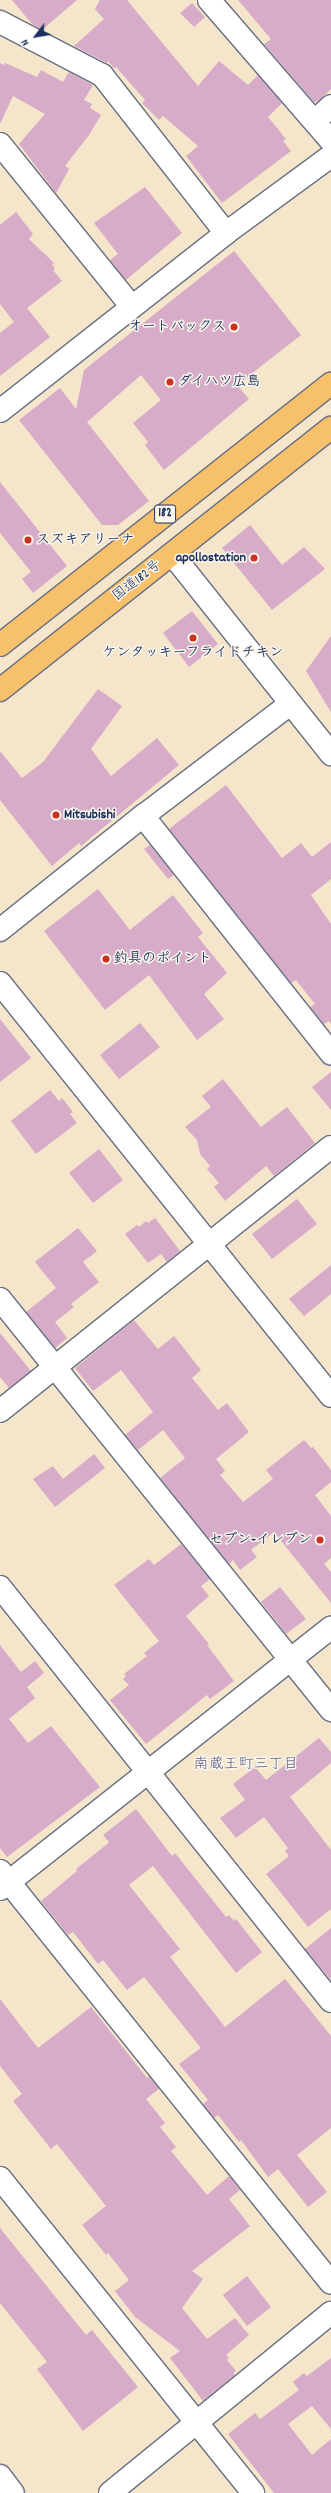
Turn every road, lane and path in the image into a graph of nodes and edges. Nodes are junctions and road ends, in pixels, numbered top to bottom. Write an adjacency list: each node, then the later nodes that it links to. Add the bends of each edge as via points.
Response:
1 (209, 0): 4 (street)
2 (0, 22): 8 (street, via 102,75)
3 (331, 106): 4 (street)
4 (315, 121): 5 (street)
5 (331, 141)
6 (0, 144): 9 (street)
7 (331, 156): 8 (street)
8 (226, 232): 9 (street)
9 (131, 306): 11 (street)
10 (331, 384): 14 (highway, 182)
11 (0, 411)
12 (331, 428): 13 (highway, 国道182号 / 182)
13 (172, 554): 15 (highway, 国道182号 / 182); 16 (street)
14 (0, 645)
15 (0, 690)
16 (290, 704): 17 (street); 18 (street)
17 (331, 754)
18 (143, 816): 19 (street); 21 (street)
19 (0, 930)
20 (0, 983): 23 (street)
21 (331, 1053)
22 (331, 1147): 23 (street)
23 (210, 1242): 25 (street); 26 (street)
24 (0, 1299): 25 (street)
25 (56, 1368): 27 (street); 30 (street)
26 (331, 1396)
27 (0, 1411)
28 (0, 1587): 32 (street)
29 (331, 1628): 30 (street)
30 (291, 1659): 31 (street); 32 (street)
31 (331, 1710)
32 (148, 1773): 33 (street); 34 (street)
33 (3, 1881): 36 (street)
34 (331, 2001)
35 (0, 2178): 38 (street)
36 (331, 2283)
37 (331, 2313): 38 (street)
38 (197, 2424): 41 (street); 42 (street)
39 (0, 2476): 40 (street)
40 (13, 2493)
41 (110, 2493)
42 (253, 2493)

